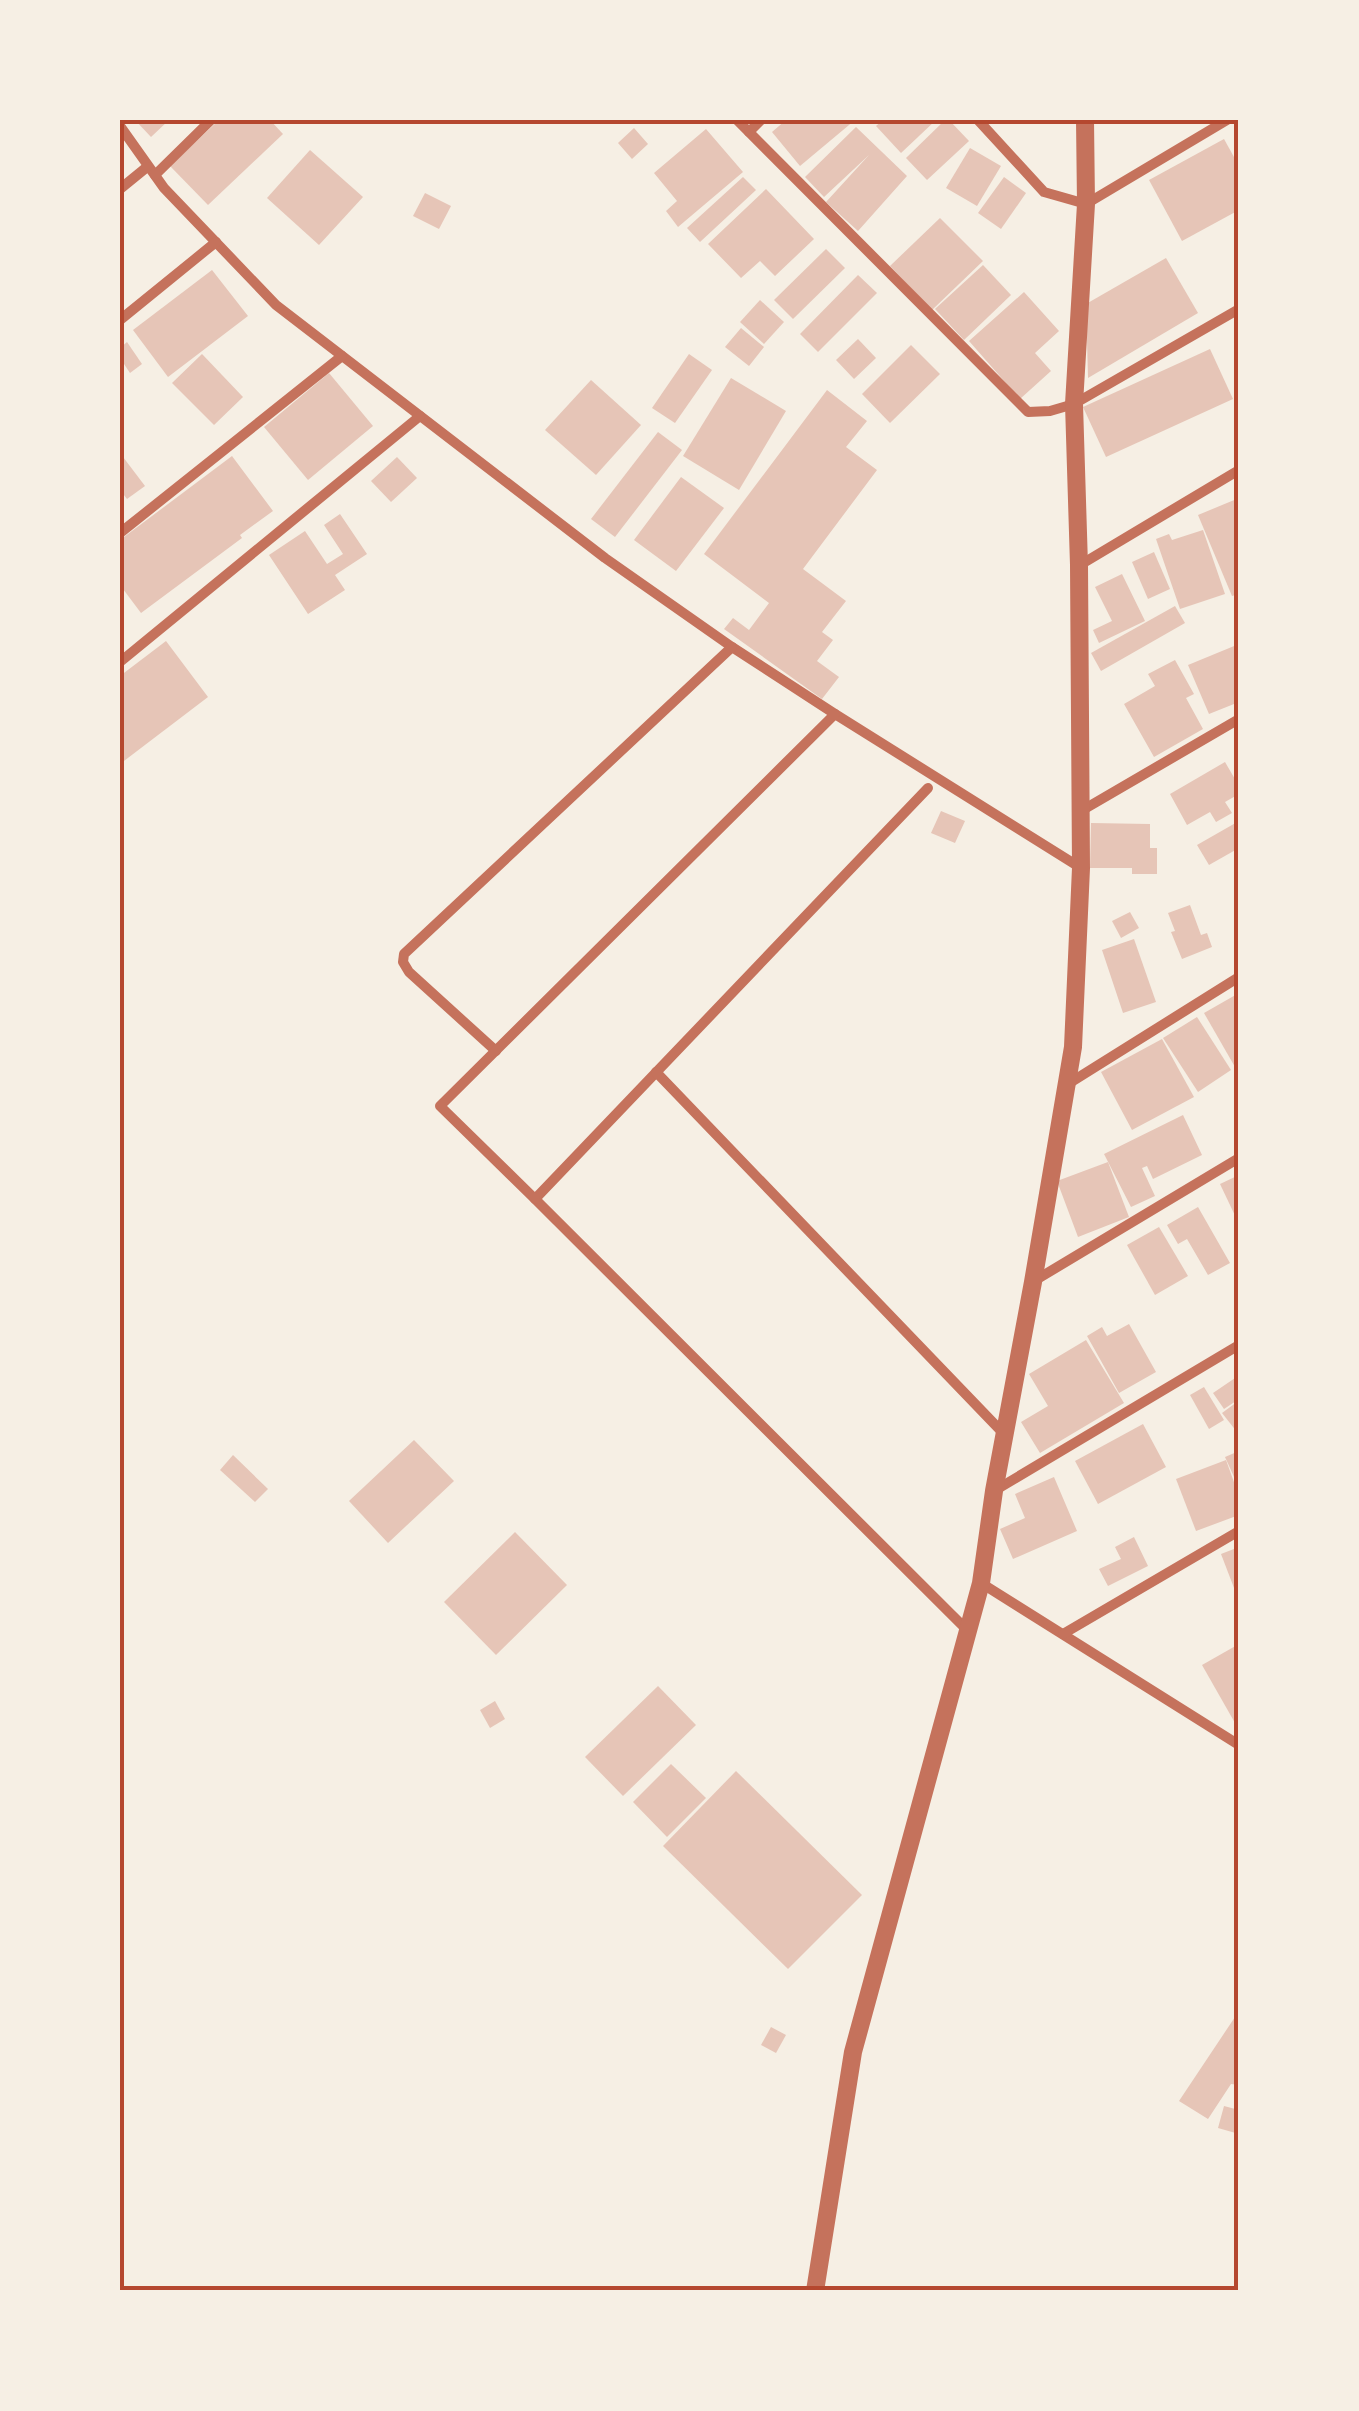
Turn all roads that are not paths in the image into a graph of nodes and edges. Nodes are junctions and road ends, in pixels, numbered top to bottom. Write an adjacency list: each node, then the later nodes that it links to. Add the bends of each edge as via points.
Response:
1 (211, 120): 9 (street)
2 (737, 120): 8 (street)
3 (760, 120): 8 (street)
4 (978, 120): 11 (street, via 1044,192)
5 (1085, 120): 11 (street)
6 (1227, 120): 11 (street)
7 (120, 126): 9 (street)
8 (749, 132): 16 (street, via 1028,412)
9 (151, 171): 10 (street); 12 (street)
10 (120, 189)
11 (1086, 204): 16 (street)
12 (216, 242): 14 (street); 15 (street, via 276,306)
13 (1239, 309): 16 (street)
14 (120, 320)
15 (342, 356): 17 (street); 19 (street)
16 (1074, 404): 20 (street)
17 (420, 416): 21 (street, via 604,558); 22 (street)
18 (1239, 470): 20 (street)
19 (120, 533)
20 (1079, 566): 26 (street)
21 (732, 646): 23 (street); 29 (street, via 404,954 409,972)
22 (120, 662)
23 (834, 714): 27 (street); 29 (street)
24 (1239, 719): 26 (street)
25 (928, 788): 30 (street)
26 (1081, 811): 27 (street)
27 (1082, 868): 31 (street)
28 (1239, 977): 31 (street)
29 (496, 1050): 33 (street, via 440,1106)
30 (656, 1072): 33 (street); 36 (street)
31 (1067, 1085): 34 (street)
32 (1239, 1158): 34 (street)
33 (535, 1198): 40 (street)
34 (1033, 1282): 36 (street)
35 (1239, 1345): 37 (street)
36 (1004, 1434): 37 (street)
37 (994, 1492): 39 (street)
38 (1239, 1531): 41 (street)
39 (982, 1583): 40 (street); 41 (street)
40 (968, 1631): 43 (street, via 853,2052)
41 (1063, 1634): 42 (street)
42 (1239, 1745)
43 (815, 2291)

